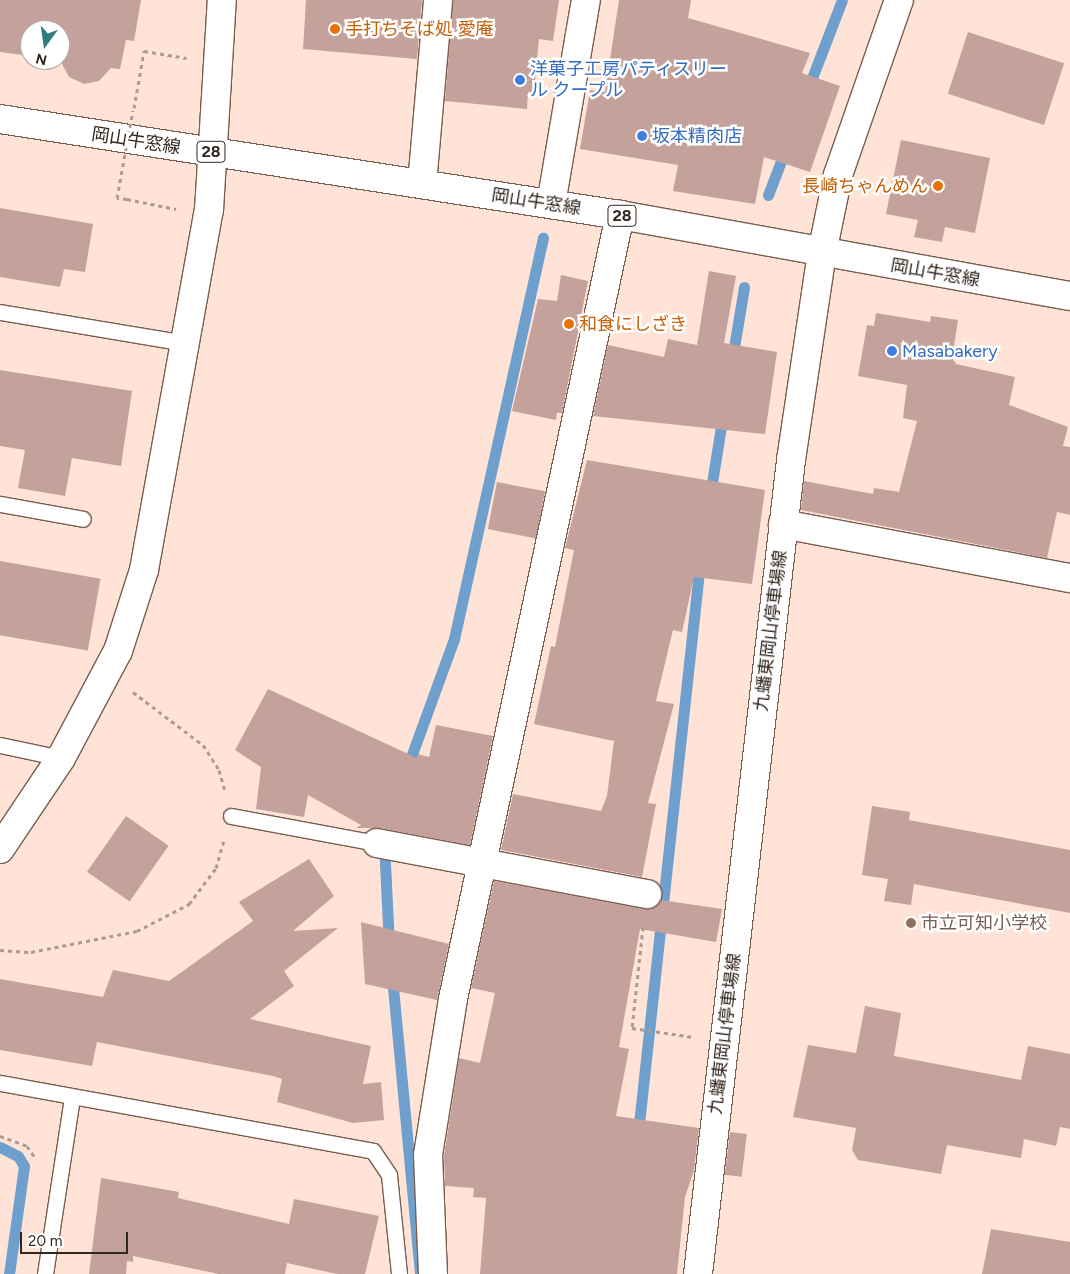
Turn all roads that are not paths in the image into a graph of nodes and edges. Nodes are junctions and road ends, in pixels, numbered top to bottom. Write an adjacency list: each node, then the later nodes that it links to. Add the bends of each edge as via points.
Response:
1 (222, 0): 6 (street)
2 (438, 0): 7 (street)
3 (586, 0): 8 (street)
4 (898, 0): 10 (street, 九蟠東岡山停車場線, via 841,165)
5 (0, 119): 6 (street, 岡山牛窓線 / 28)
6 (211, 152): 7 (street, 岡山牛窓線 / 28); 13 (street, via 209,210)
7 (422, 184): 8 (street, 岡山牛窓線 / 28)
8 (551, 204): 9 (street, 岡山牛窓線 / 28)
9 (620, 215): 10 (street, 岡山牛窓線 / 28); 23 (street)
10 (822, 254): 11 (street, 岡山牛窓線 / 28); 16 (street, 九蟠東岡山停車場線)
11 (1070, 296)
12 (0, 312): 13 (lane)
13 (185, 343): 19 (street, via 144,570 133,611 106,673)
14 (0, 504): 15 (lane)
15 (83, 519)
16 (783, 524): 17 (street); 30 (street, 九蟠東岡山停車場線)
17 (1070, 578)
18 (0, 746): 19 (lane)
19 (61, 758): 22 (street)
20 (231, 816): 21 (lane)
21 (382, 844): 23 (street)
22 (0, 849)
23 (482, 862): 24 (street); 29 (street, via 453,999 428,1155)
24 (647, 894)
25 (0, 1083): 26 (lane)
26 (72, 1098): 27 (lane); 28 (lane, via 373,1151 389,1175)
27 (44, 1274)
28 (400, 1274)
29 (433, 1274)
30 (698, 1274)

